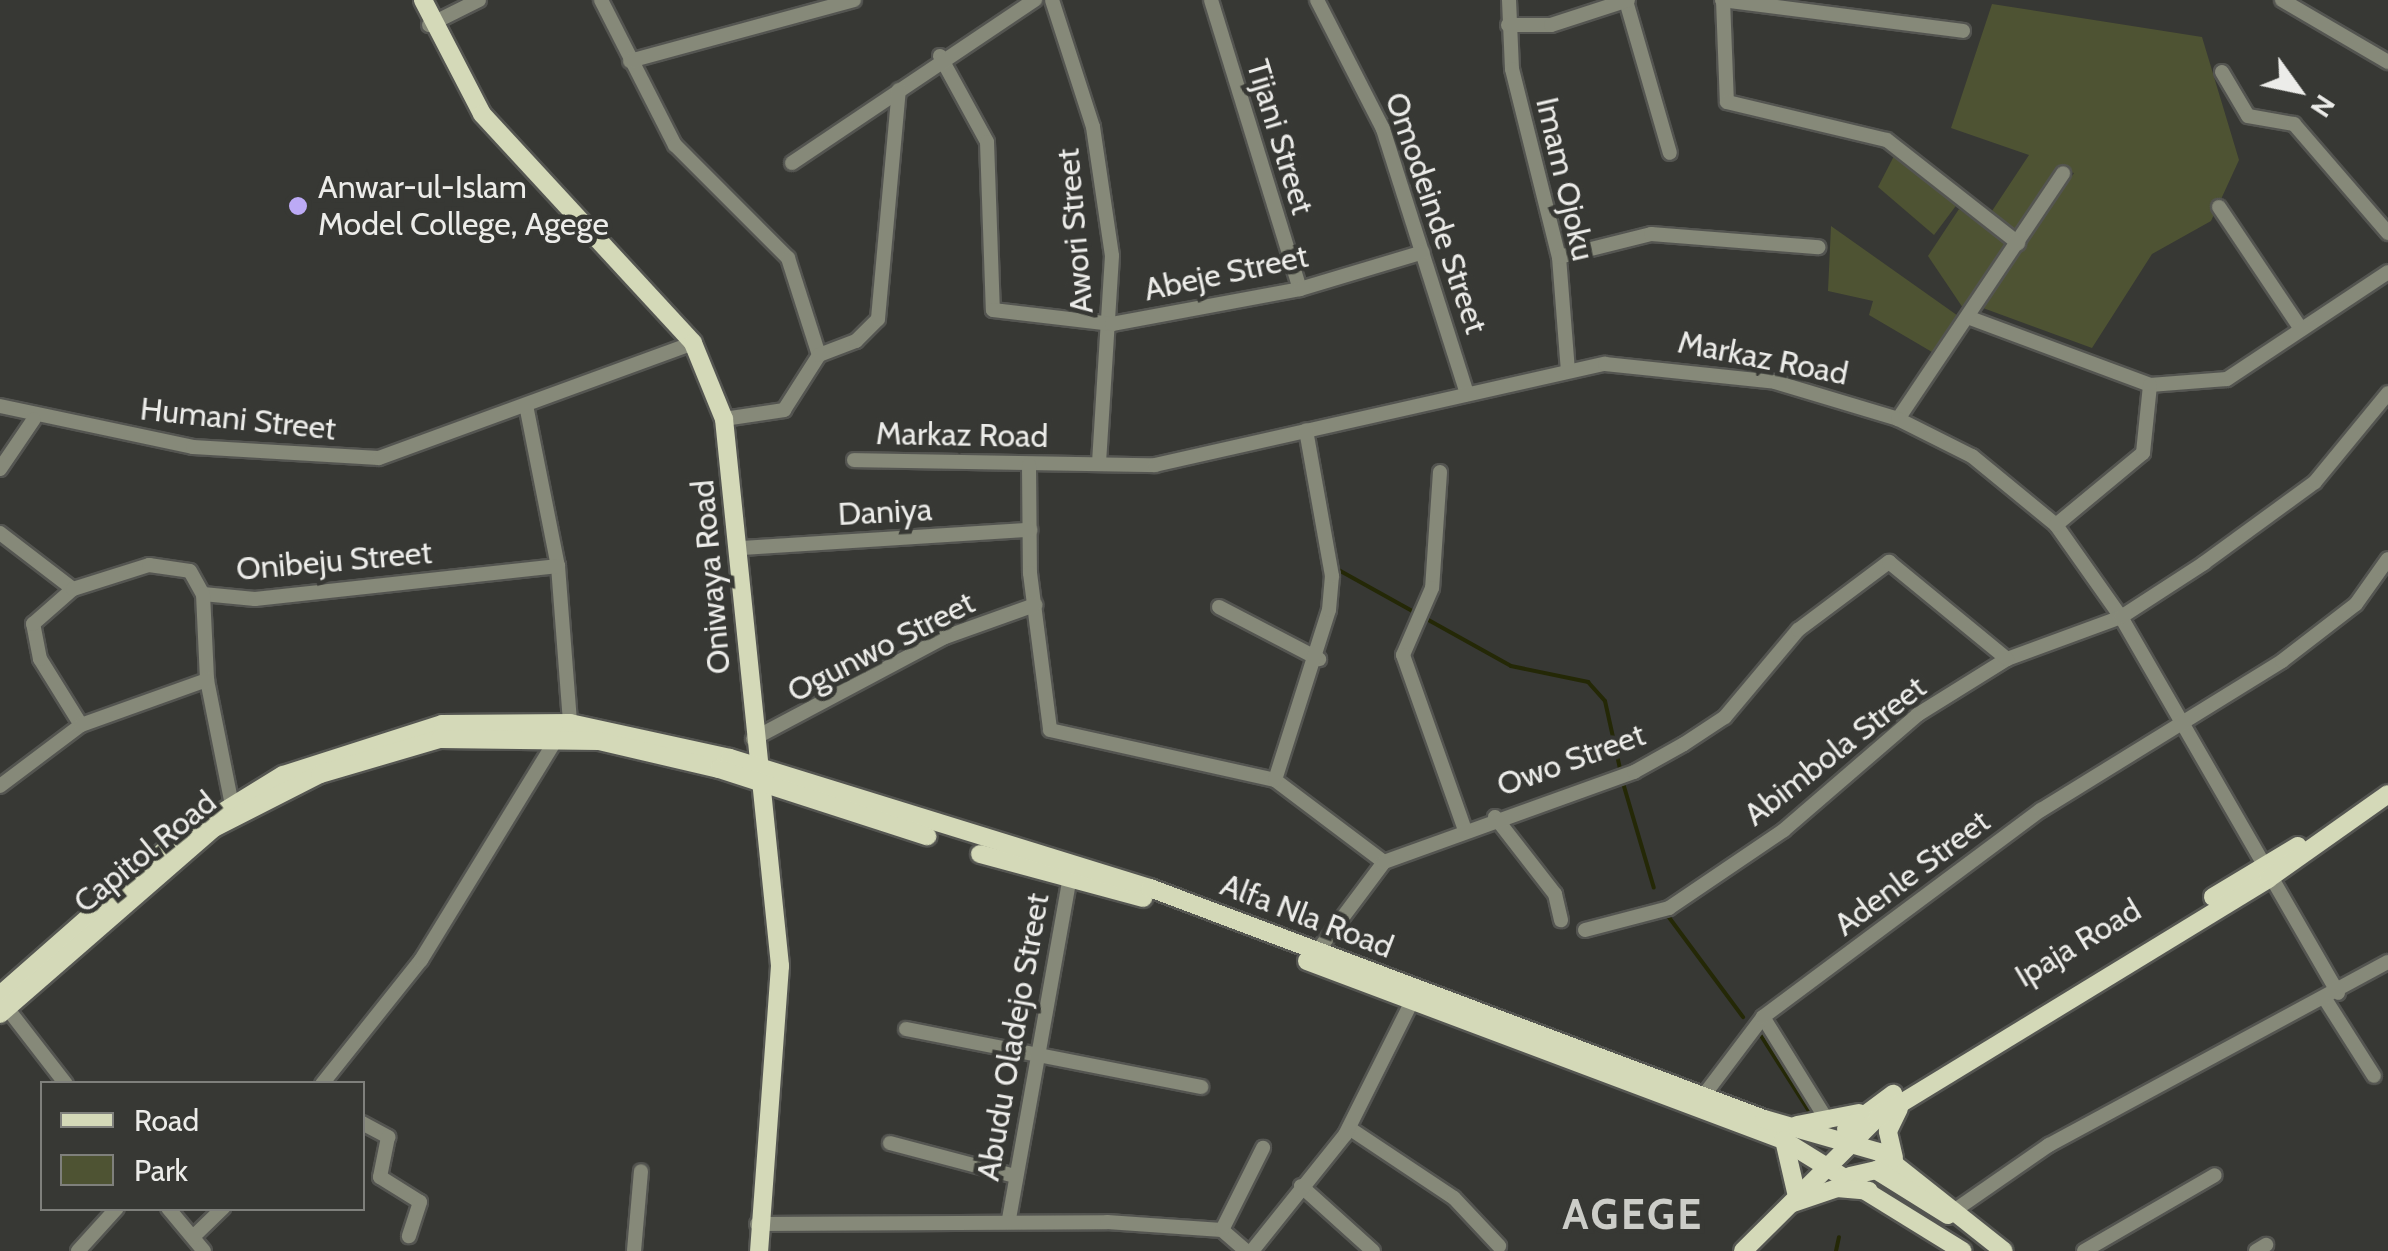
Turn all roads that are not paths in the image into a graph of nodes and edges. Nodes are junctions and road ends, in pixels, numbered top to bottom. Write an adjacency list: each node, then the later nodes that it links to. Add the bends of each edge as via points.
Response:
1 (423, 0): 14 (main road, Oniwaya Road)
2 (479, 0): 14 (street)
3 (601, 0): 17 (street)
4 (854, 0): 17 (street)
5 (1034, 0): 16 (street)
6 (1052, 0): 33 (street, Awori Street, via 1092,128)
7 (1210, 0): 31 (street, Tijani Street)
8 (1317, 0): 28 (street, Omodeinde Street, via 1383,129)
9 (1510, 0): 13 (street, Imam Ojoku)
10 (1627, 0): 13 (street, via 1550,25); 21 (street)
11 (1722, 0): 15 (street); 26 (street, via 1727,102 1888,140)
12 (2282, 0): 18 (street)
13 (1508, 25): 29 (street, Imam Ojoku)
14 (428, 26): 35 (main road, Oniwaya Road, via 526,167)
15 (1962, 31)
16 (940, 56): 20 (street); 33 (street, Abeje Street, via 987,142 993,310)
17 (630, 60): 36 (street, via 675,145 788,258)
18 (2388, 62)
19 (2222, 72): 25 (street, via 2248,116 2294,124)
20 (899, 90): 22 (street); 36 (street, via 883,305 869,331)
21 (1670, 153)
22 (792, 163)
23 (2063, 174): 26 (street)
24 (2219, 208): 34 (street)
25 (2388, 234)
26 (2018, 243): 32 (street)
27 (1818, 247): 29 (street, via 1652,234)
28 (1423, 252): 31 (street, Abeje Street); 40 (street, Omodeinde Street)
29 (1559, 257): 37 (street, Imam Ojoku)
30 (2388, 272): 34 (street)
31 (1300, 289): 33 (street, Abeje Street)
32 (1970, 318): 38 (street); 44 (street)
33 (1112, 324): 48 (street, Awori Street)
34 (2299, 326): 38 (street, via 2246,372)
35 (693, 343): 41 (street, Humani Street); 45 (main road, Oniwaya Road)
36 (819, 355): 45 (street, via 784,410)
37 (1568, 370): 40 (street, Markaz Road); 44 (street, Markaz Road, via 1686,366)
38 (2150, 385): 52 (street, via 2143,453)
39 (2388, 392): 62 (street, Abimbola Street, via 2280,512)
40 (1467, 394): 46 (street, Markaz Road)
41 (526, 405): 43 (street, Humani Street, via 363,459 258,456); 57 (street)
42 (0, 406): 43 (street, Humani Street)
43 (34, 419): 50 (street)
44 (1898, 419): 52 (street, Markaz Road, via 1972,456)
45 (724, 420): 55 (main road, Oniwaya Road)
46 (1306, 430): 48 (street, Markaz Road, via 1170,463); 63 (street, via 1332,576)
47 (854, 460): 49 (street, Markaz Road)
48 (1099, 463): 49 (street, Markaz Road)
49 (1029, 465): 53 (street)
50 (0, 469)
51 (1440, 472): 77 (street, via 1426,606 1403,654)
52 (2056, 525): 62 (street, Markaz Road)
53 (1030, 530): 55 (street, Daniya); 60 (street)
54 (0, 533): 58 (street)
55 (741, 548): 69 (main road, Oniwaya Road)
56 (2388, 558): 68 (street, Adenle Street, via 2356,604)
57 (558, 566): 59 (street, Onibeju Street, via 255,600); 67 (street)
58 (73, 589): 59 (street, Onibeju Street, via 170,565 190,571); 66 (street, via 31,633)
59 (202, 594): 65 (street)
60 (1035, 605): 69 (street, Ogunwo Street, via 945,636); 71 (street, via 1053,732 1147,745)
61 (1218, 607): 63 (street)
62 (2121, 617): 64 (street, Abimbola Street); 68 (street, Markaz Road)
63 (1319, 659): 71 (street)
64 (2007, 659): 76 (street, Owo Street, via 1897,564 1798,630 1725,717 1634,772); 82 (street, Abimbola Street, via 1917,716 1784,830 1669,908)
65 (207, 680): 66 (street); 75 (street)
66 (81, 725): 73 (street)
67 (564, 729): 70 (main road, Capitol Road); 75 (main road, Capitol Road, via 488,720 400,732); 93 (street, via 421,960)
68 (2182, 730): 80 (street, Markaz Road); 88 (street, Adenle Street, via 2041,810)
69 (753, 739): 70 (main road, Oniwaya Road)
70 (756, 774): 79 (main road, Alfa Nla Road); 118 (main road, Oniwaya Road, via 780,1015)
71 (1275, 780): 78 (street)
72 (2388, 781): 80 (main road, Ipaja Road)
73 (0, 786)
74 (2388, 794): 80 (main road, Ipaja Road)
75 (232, 810): 87 (main road, Capitol Road)
76 (1496, 817): 77 (street, Owo Street); 81 (street, via 1555,894)
77 (1464, 827): 78 (street, Owo Street)
78 (1384, 862): 83 (street, Owo Street)
79 (1071, 870): 83 (main road, Alfa Nla Road); 90 (street, Abudu Oladejo Street)
80 (2265, 874): 85 (street, Markaz Road); 95 (main road, Ipaja Road); 99 (main road, Ipaja Road)
81 (1561, 920)
82 (1586, 930)
83 (1313, 957): 86 (main road, Alfa Nla Road); 96 (main road, Alfa Nla Road)
84 (2388, 962): 85 (street)
85 (2332, 996): 91 (street, Markaz Road); 112 (street, via 2049,1145)
86 (1412, 1000): 96 (main road, Alfa Nla Road); 98 (street)
87 (2, 1006): 92 (street)
88 (1763, 1017): 96 (street, Adenle Street); 99 (street)
89 (906, 1029): 90 (street)
90 (1039, 1061): 94 (street); 107 (street, Abudu Oladejo Street)
91 (2374, 1076)
92 (64, 1081)
93 (324, 1081)
94 (1201, 1088)
95 (1916, 1091): 99 (main road, Ipaja Road); 103 (main road, via 1891,1120)
96 (1699, 1099): 99 (main road, Alfa Nla Road); 100 (main road, Alfa Nla Road)
97 (365, 1124): 120 (street, via 388,1138 380,1177 420,1202)
98 (1349, 1128): 109 (street); 121 (street, via 1454,1198)
99 (1835, 1135): 103 (main road, Alfa Nla Road); 104 (main road, Ipaja Road)
100 (1784, 1140): 104 (main road, Alfa Nla Road); 110 (main road)
101 (890, 1143): 107 (street)
102 (1262, 1148): 119 (street)
103 (1894, 1158): 112 (main road)
104 (1821, 1166): 108 (main road, Alfa Nla Road); 110 (main road, Ipaja Road)
105 (641, 1171): 124 (street)
106 (2215, 1175): 132 (street)
107 (1015, 1176): 117 (street, Abudu Oladejo Street)
108 (1850, 1176): 111 (main road, Alfa Nla Road); 130 (main road, via 1867,1168 1889,1176)
109 (1301, 1186): 126 (street); 127 (street)
110 (1796, 1192): 116 (main road, Ipaja Road)
111 (1882, 1193): 116 (main road, via 1836,1188); 129 (main road, Alfa Nla Road)
112 (1958, 1208): 131 (main road)
113 (113, 1211): 123 (street)
114 (170, 1211): 122 (street)
115 (221, 1211): 122 (street)
116 (1776, 1214): 128 (main road, Ipaja Road)
117 (1009, 1219): 118 (street); 119 (street)
118 (757, 1224): 125 (main road, Oniwaya Road)
119 (1222, 1230): 126 (street)
120 (409, 1236)
121 (1499, 1246)
122 (200, 1247)
123 (78, 1251)
124 (634, 1251)
125 (759, 1251)
126 (1249, 1251)
127 (1373, 1251)
128 (1743, 1251)
129 (1963, 1251)
130 (1990, 1251)
131 (2004, 1251)
132 (2084, 1251)

